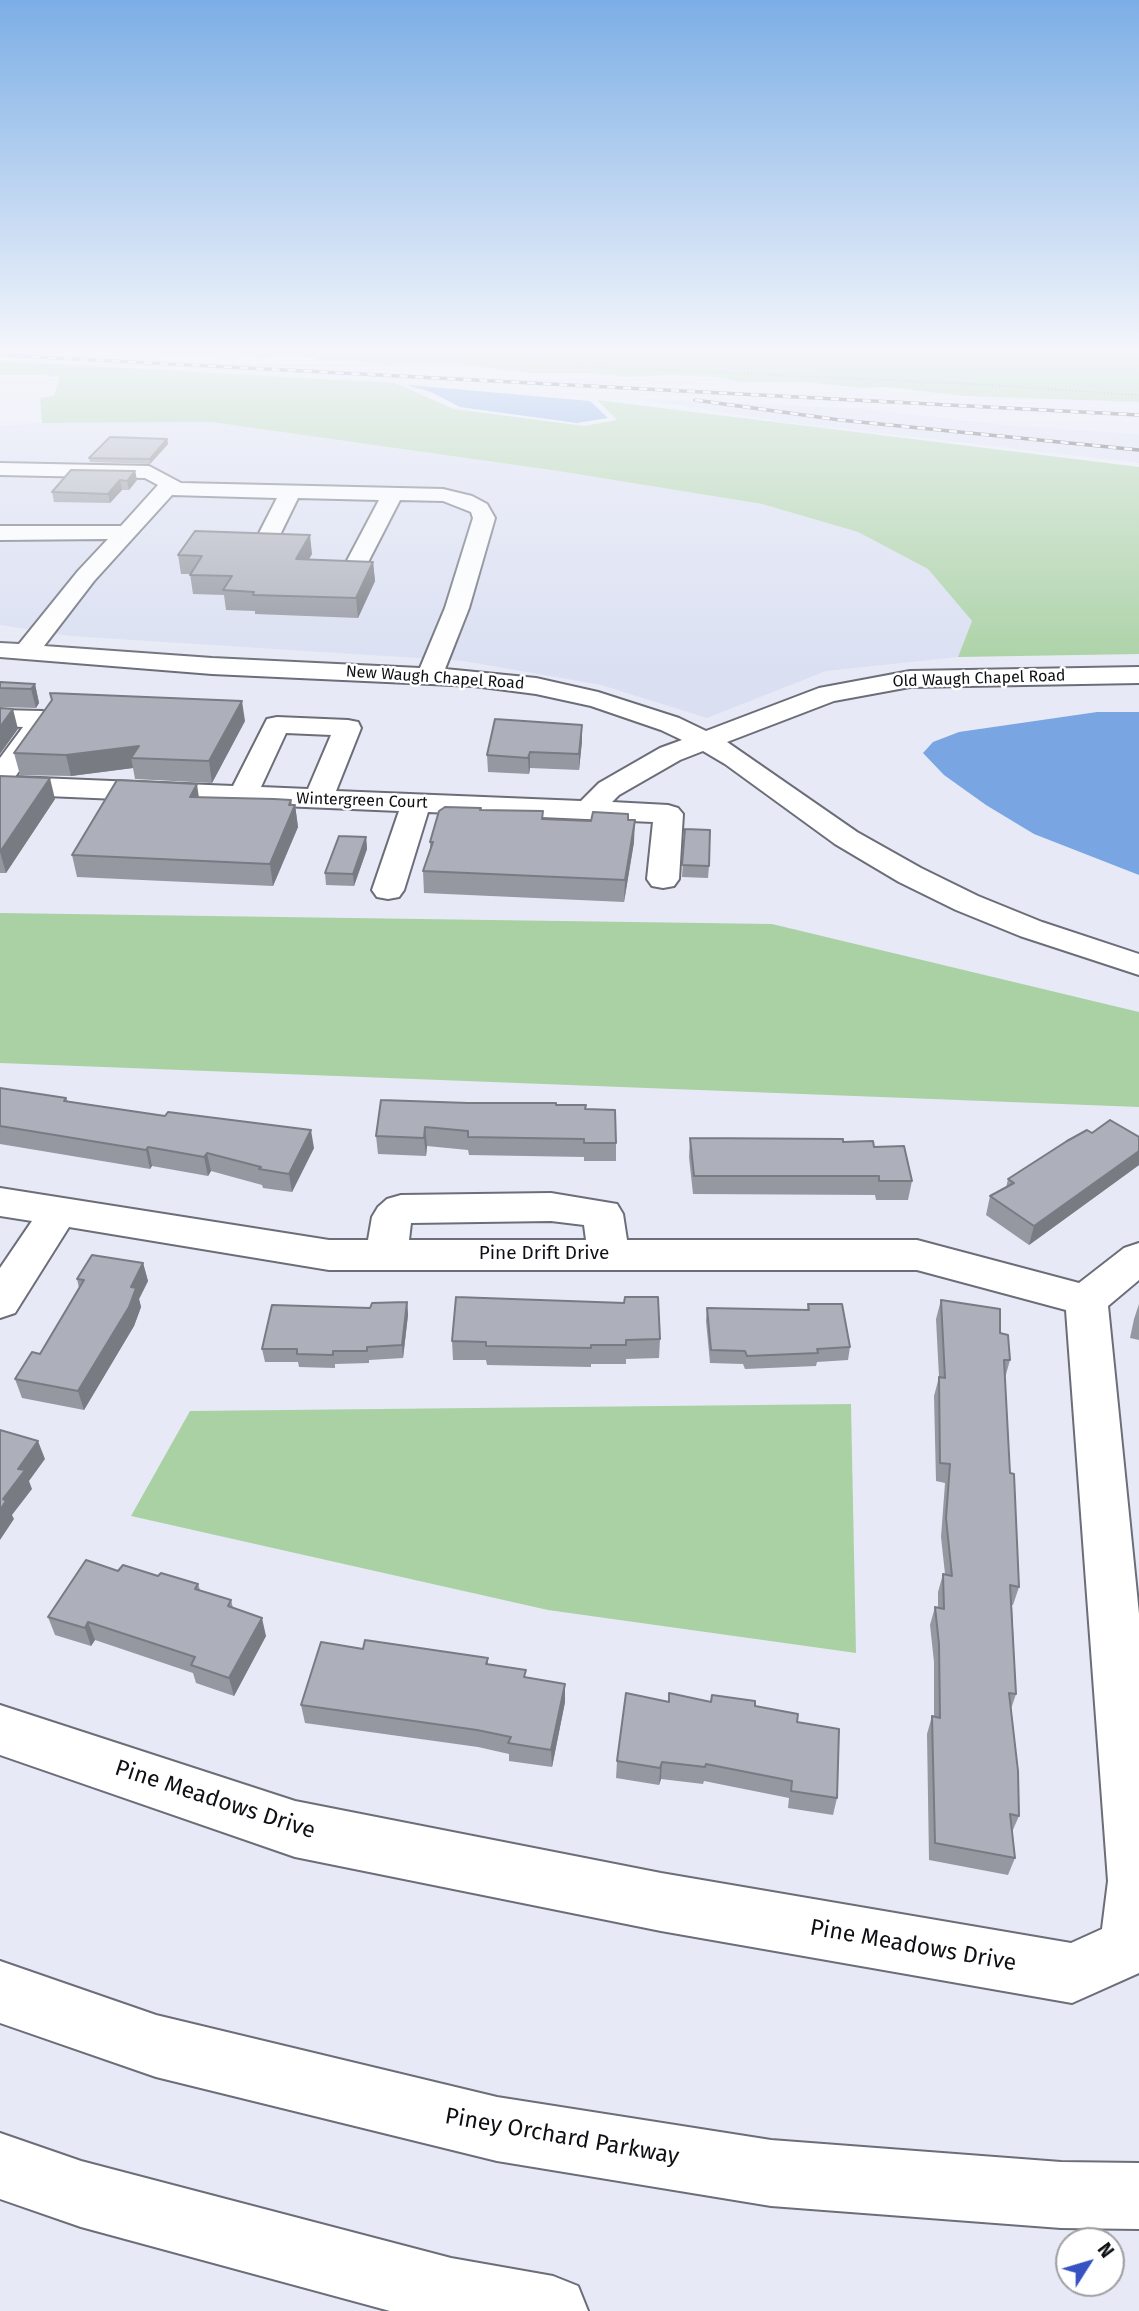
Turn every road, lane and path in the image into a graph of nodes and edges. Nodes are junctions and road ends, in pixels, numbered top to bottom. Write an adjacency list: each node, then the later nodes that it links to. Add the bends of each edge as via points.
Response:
1 (0, 469): 2 (street, via 149,472 171,484)
2 (166, 489): 3 (street); 5 (street)
3 (291, 491): 4 (street); 7 (street)
4 (393, 493): 8 (street); 10 (street, via 465,500 480,508 484,518 457,608)
5 (129, 532): 6 (street); 9 (street)
6 (0, 533)
7 (266, 541)
8 (353, 570)
9 (13, 651): 10 (street, New Waugh Chapel Road, via 212,666)
10 (430, 675): 13 (street, New Waugh Chapel Road, via 505,682 587,698 670,724)
11 (1139, 675): 13 (street, Old Waugh Chapel Road, via 957,677 878,684 828,694)
12 (0, 718): 14 (street, via 42,719)
13 (704, 740): 19 (street, via 636,771); 22 (street, New Waugh Chapel Road, via 846,838 910,875 1031,929)
14 (0, 778)
15 (0, 785): 16 (street, Wintergreen Court)
16 (242, 796): 17 (street, Wintergreen Court); 17 (street, via 277,725 348,728)
17 (318, 799): 18 (street, Wintergreen Court)
18 (416, 803): 19 (street, Wintergreen Court); 21 (street)
19 (588, 810): 20 (street, Wintergreen Court, via 668,814)
20 (663, 879)
21 (388, 890)
22 (1139, 965)
23 (0, 1202): 24 (street, Pine Drift Drive)
24 (57, 1214): 26 (street, Pine Drift Drive, via 329,1255 918,1255); 27 (street)
25 (1139, 1258): 26 (street)
26 (1086, 1300): 28 (street, Pine Meadows Drive, via 1137,1881 1129,1947 1072,1973 661,1902 295,1829)
27 (0, 1302)
28 (0, 1730)
29 (0, 1992): 31 (street, Piney Orchard Parkway, via 156,2046 497,2129 771,2173 1061,2195)
30 (0, 2166): 32 (street, via 81,2194 451,2293)
31 (1139, 2196)
32 (553, 2311)

